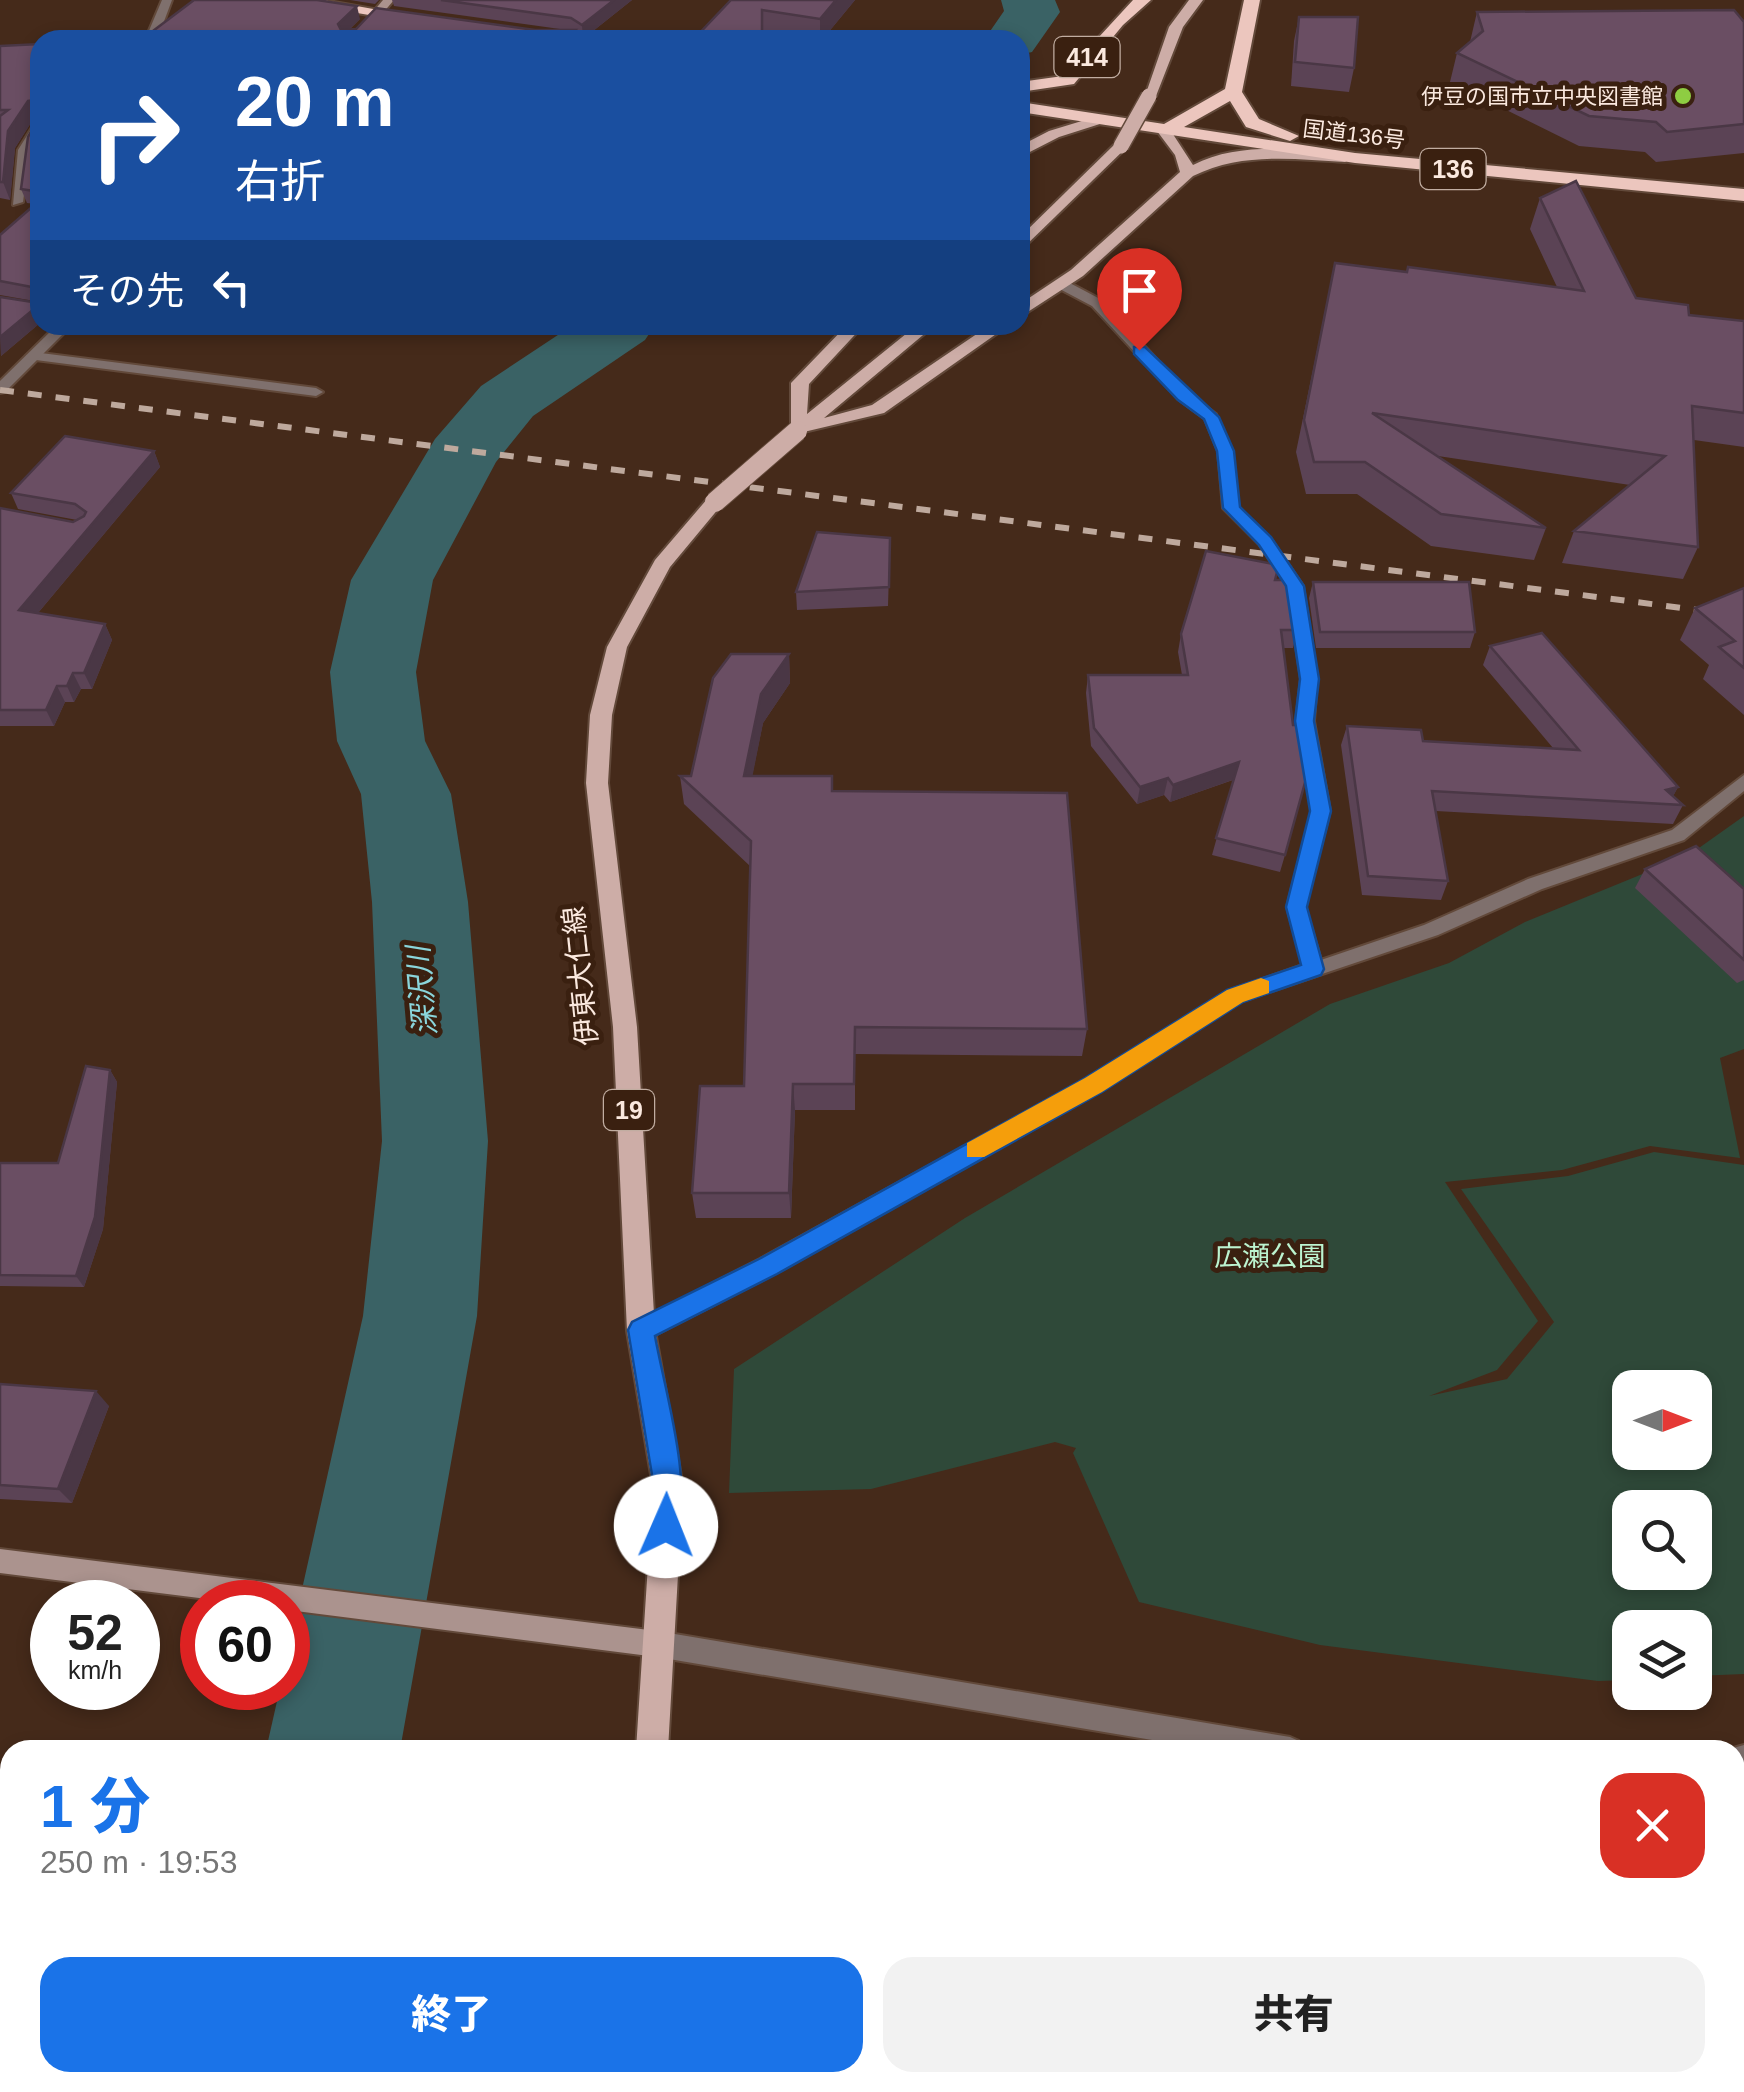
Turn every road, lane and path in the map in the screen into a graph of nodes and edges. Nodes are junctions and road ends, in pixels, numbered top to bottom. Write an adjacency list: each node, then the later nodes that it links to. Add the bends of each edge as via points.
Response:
1 (167, 0): 9 (street)
2 (289, 0): 6 (highway)
3 (1142, 0): 10 (highway, 414, via 1068,80)
4 (1196, 0): 21 (main road, bridge, via 1176,27 1120,146)
5 (1252, 0): 11 (highway)
6 (384, 6): 7 (highway); 8 (street)
7 (436, 21)
8 (364, 26)
9 (156, 30)
10 (1030, 86)
11 (1233, 92): 14 (highway); 17 (highway, via 1252,123)
12 (1030, 110): 13 (highway, 国道136号 / 136)
13 (1098, 120): 14 (highway, 国道136号 / 136); 16 (main road)
14 (1164, 130): 17 (highway, 国道136号 / 136); 18 (main road)
15 (30, 140): 20 (street)
16 (1030, 147)
17 (1356, 158): 18 (main road, via 1244,154 1209,160); 19 (highway, 国道136号 / 136)
18 (1188, 173): 22 (main road)
19 (1744, 195)
20 (17, 202)
21 (1030, 236)
22 (1061, 284): 23 (main road); 33 (street, via 1097,303 1211,417 1226,451 1231,508 1265,541 1295,586 1309,679 1304,721 1320,811 1296,907)
23 (1030, 305)
24 (55, 335): 28 (street)
25 (846, 335): 31 (main road, via 800,383)
26 (915, 335): 31 (main road, 伊東大仁線 / 19)
27 (986, 335): 31 (main road, via 878,409)
28 (34, 356): 29 (street); 30 (street)
29 (0, 389)
30 (316, 392)
31 (798, 431): 34 (main road, 伊東大仁線 / 19, bridge, via 715,502 662,564 617,647 601,715 597,783 624,1027)
32 (1744, 781): 33 (street, via 1678,835)
33 (1314, 969): 34 (street, via 1235,996 1094,1085)
34 (641, 1330): 36 (main road, 伊東大仁線 / 19, via 668,1487)
35 (0, 1561): 36 (street)
36 (658, 1644): 37 (main road, 伊東大仁線 / 19); 38 (street)
37 (653, 1740)
38 (1230, 1740)

